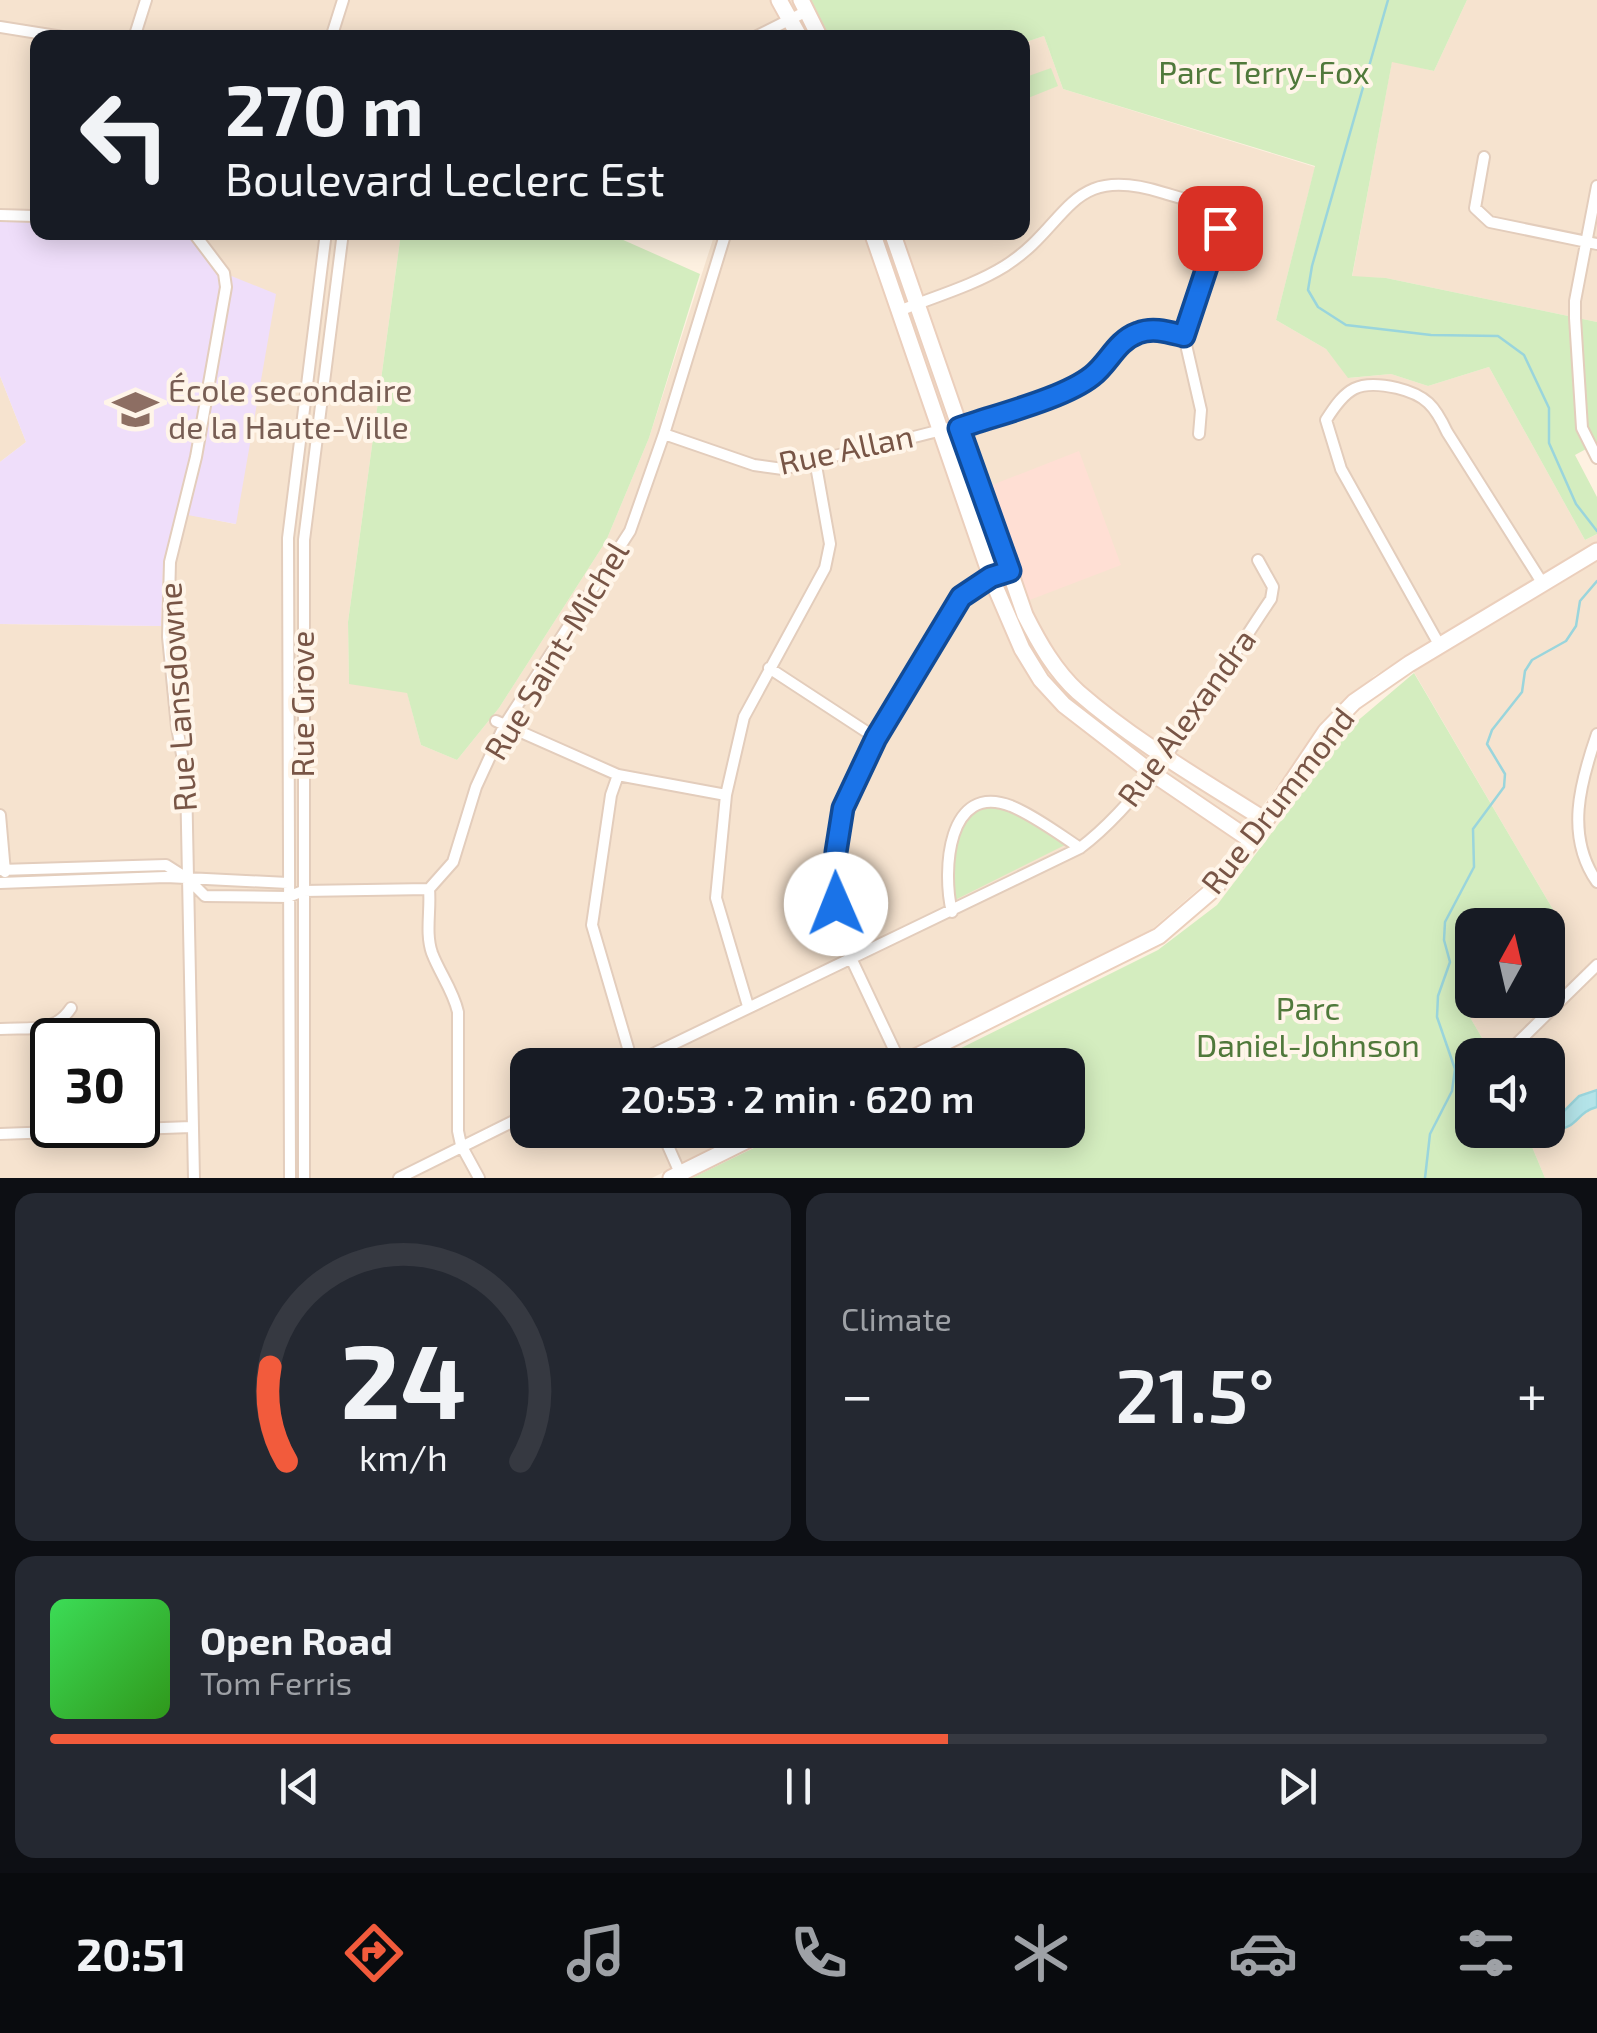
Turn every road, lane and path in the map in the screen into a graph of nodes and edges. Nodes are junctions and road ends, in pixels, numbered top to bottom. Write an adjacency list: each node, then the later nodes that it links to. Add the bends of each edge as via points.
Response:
1 (146, 0): 7 (street)
2 (343, 0): 8 (street)
3 (779, 0): 5 (street)
4 (804, 6): 5 (street); 11 (street)
5 (790, 18): 9 (street); 10 (street)
6 (0, 29): 12 (street)
7 (137, 30)
8 (334, 30)
9 (767, 30)
10 (796, 30)
11 (816, 30)
12 (30, 33)
13 (1484, 157): 23 (street, via 1474,208 1490,222)
14 (1597, 186): 23 (street)
15 (0, 215): 16 (street)
16 (30, 216)
17 (199, 240): 53 (street, Rue Lansdowne, via 224,273 226,287 170,562 168,638 186,777)
18 (325, 240): 54 (street, Rue Grove, via 288,538)
19 (343, 240): 58 (street, Rue Grove, via 304,540)
20 (724, 240): 29 (street, Rue Saint-Michel)
21 (875, 240): 25 (street)
22 (895, 240): 24 (street)
23 (1592, 243): 31 (street, via 1575,301 1576,350 1582,428)
24 (917, 304): 25 (street); 26 (street, via 1008,264 1077,197 1100,186 1135,184 1220,216); 27 (street)
25 (899, 311): 28 (street)
26 (1184, 336): 27 (street, Rue Allan, via 1140,332 1072,388); 30 (street, via 1202,410)
27 (959, 428): 28 (street, Rue Allan); 35 (street)
28 (939, 431): 32 (street, Rue Allan); 36 (street)
29 (664, 434): 32 (street, Rue Allan, via 767,468); 40 (street, Rue Saint-Michel, via 622,547)
30 (1199, 434)
31 (1597, 458)
32 (815, 460): 39 (street, via 830,544 825,568)
33 (1597, 551): 37 (street, Rue Drummond)
34 (1258, 560): 43 (street, Rue Alexandra, via 1273,587 1271,600)
35 (1010, 571): 36 (street); 43 (street, via 1025,615 1056,668)
36 (991, 577): 42 (street, via 961,597); 44 (street, via 1041,680)
37 (1543, 584): 38 (street, Rue Drummond); 38 (street, via 1436,406 1419,394 1361,384 1340,398 1326,420 1341,469)
38 (1440, 646): 48 (street, Rue Drummond, via 1354,702)
39 (769, 668): 42 (street); 46 (street, via 744,717)
40 (500, 724): 45 (street); 57 (street, Rue Saint-Michel, via 453,862)
41 (1597, 734): 55 (street, via 1577,820 1581,852)
42 (876, 738): 61 (street, via 843,808 836,852 836,904)
43 (1164, 756): 44 (street, Rue Alexandra); 48 (street)
44 (1152, 773): 49 (street); 50 (street, Rue Alexandra, via 1112,822)
45 (618, 775): 46 (street); 67 (street, via 592,924)
46 (726, 795): 63 (street, via 716,898)
47 (0, 815): 51 (street)
48 (1265, 820): 49 (street, Rue Drummond)
49 (1252, 841): 70 (street, Rue Drummond, via 1215,888 1159,936)
50 (1080, 848): 60 (street, Rue Alexandra); 60 (street, via 1010,806 986,802 968,812 950,839)
51 (3, 870): 52 (street); 56 (street)
52 (76, 873): 53 (street); 56 (street)
53 (188, 879): 54 (street); 59 (street, via 204,896); 72 (street, Rue Lansdowne)
54 (286, 882): 58 (street); 59 (street, Rue Grove)
55 (1597, 882)
56 (3, 883)
57 (429, 889): 58 (street); 74 (street, via 432,952 458,1012)
58 (302, 891): 59 (street); 80 (street, Rue Grove)
59 (288, 897): 79 (street, Rue Grove)
60 (952, 912): 61 (street, Rue Alexandra)
61 (850, 956): 63 (street, Rue Alexandra); 69 (street)
62 (1597, 966): 66 (street)
63 (748, 1006): 68 (street, Rue Alexandra)
64 (71, 1008): 65 (street, via 53,1026)
65 (0, 1029)
66 (1522, 1038)
67 (627, 1048)
68 (665, 1048)
69 (893, 1048)
70 (932, 1048)
71 (510, 1122): 74 (street)
72 (192, 1127): 73 (street); 78 (street, Rue Lansdowne)
73 (0, 1134)
74 (461, 1145): 81 (street); 82 (street)
75 (667, 1148): 77 (street)
76 (732, 1148): 77 (street)
77 (676, 1176)
78 (194, 1178)
79 (290, 1178)
80 (304, 1178)
81 (399, 1178)
82 (479, 1178)

